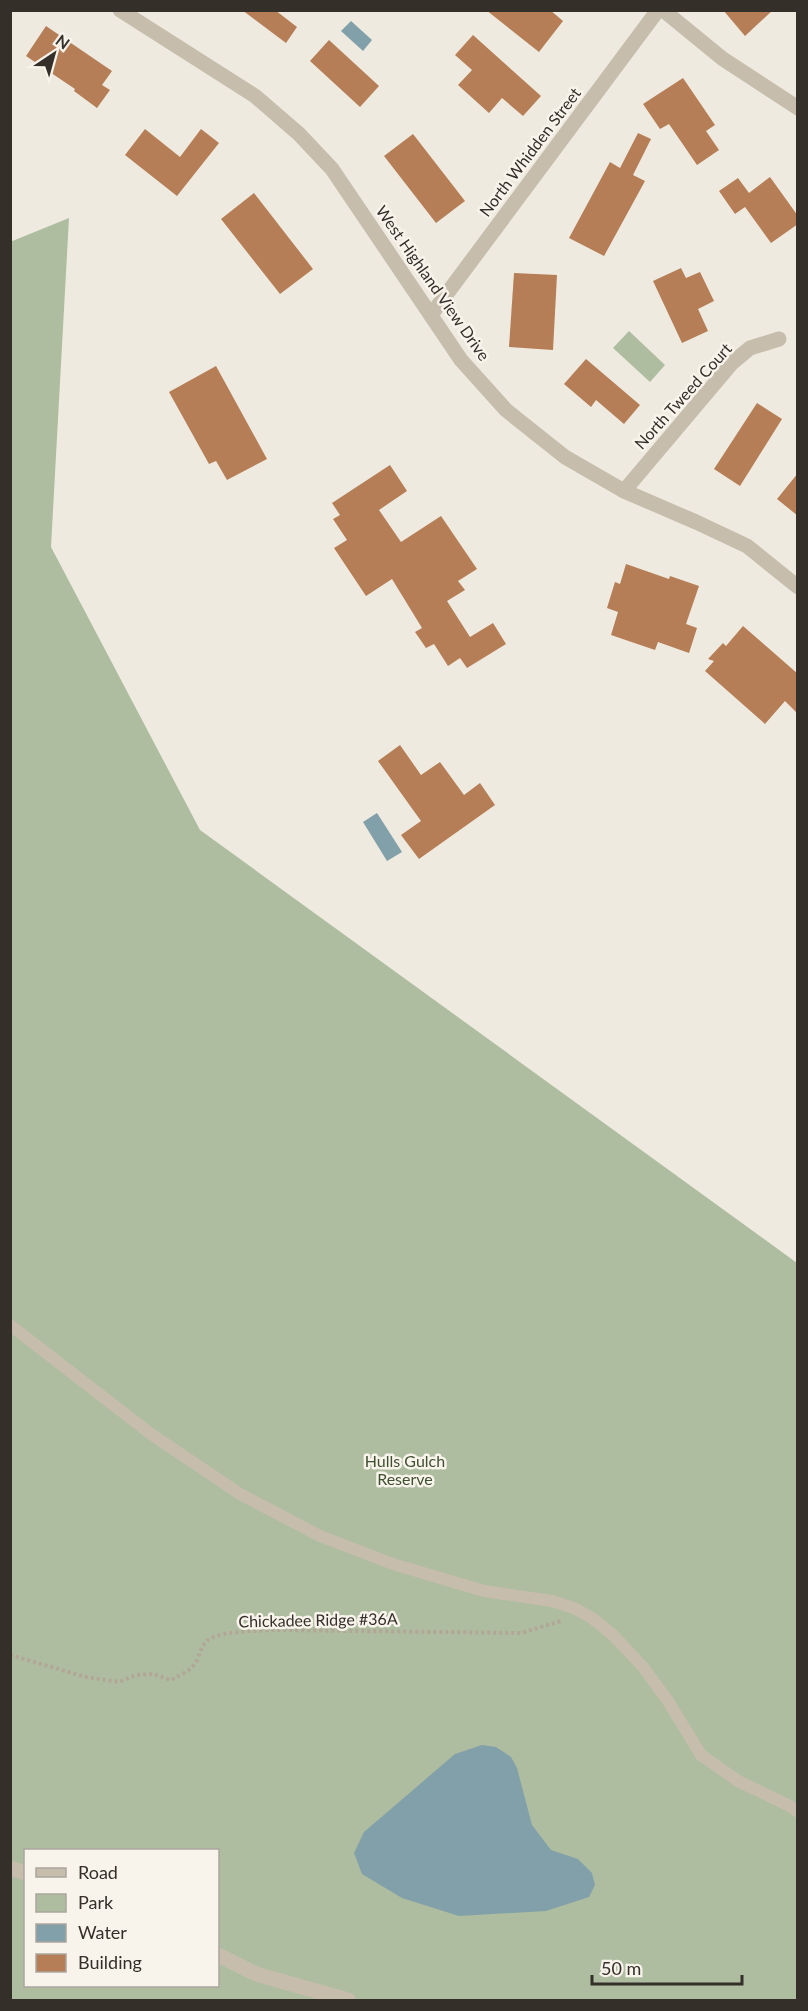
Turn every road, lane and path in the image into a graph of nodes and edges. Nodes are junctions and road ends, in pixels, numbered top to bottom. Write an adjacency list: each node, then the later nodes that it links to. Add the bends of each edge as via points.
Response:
1 (120, 10): 4 (street, West Highland View Drive, via 255,96 299,134 332,169)
2 (660, 10): 3 (street, via 723,59); 4 (street, North Whidden Street)
3 (798, 108)
4 (431, 315): 6 (street, West Highland View Drive, via 461,360 506,410 565,457)
5 (779, 339): 6 (street, North Tweed Court, via 750,348 732,363)
6 (624, 491): 7 (street, West Highland View Drive, via 747,546)
7 (798, 587)
8 (10, 1325): 9 (lane, via 160,1440 240,1494 320,1536 393,1564 484,1591)
9 (574, 1608): 10 (path, Chickadee Ridge #36A, via 560,1622 521,1633 236,1632 210,1638 190,1669 171,1680 153,1674 136,1674 119,1682 86,1677); 11 (lane, via 613,1635 643,1667 701,1755 738,1781)
10 (10, 1655)
11 (798, 1812)
12 (219, 1956): 13 (street, via 256,1974)
13 (348, 2001)

